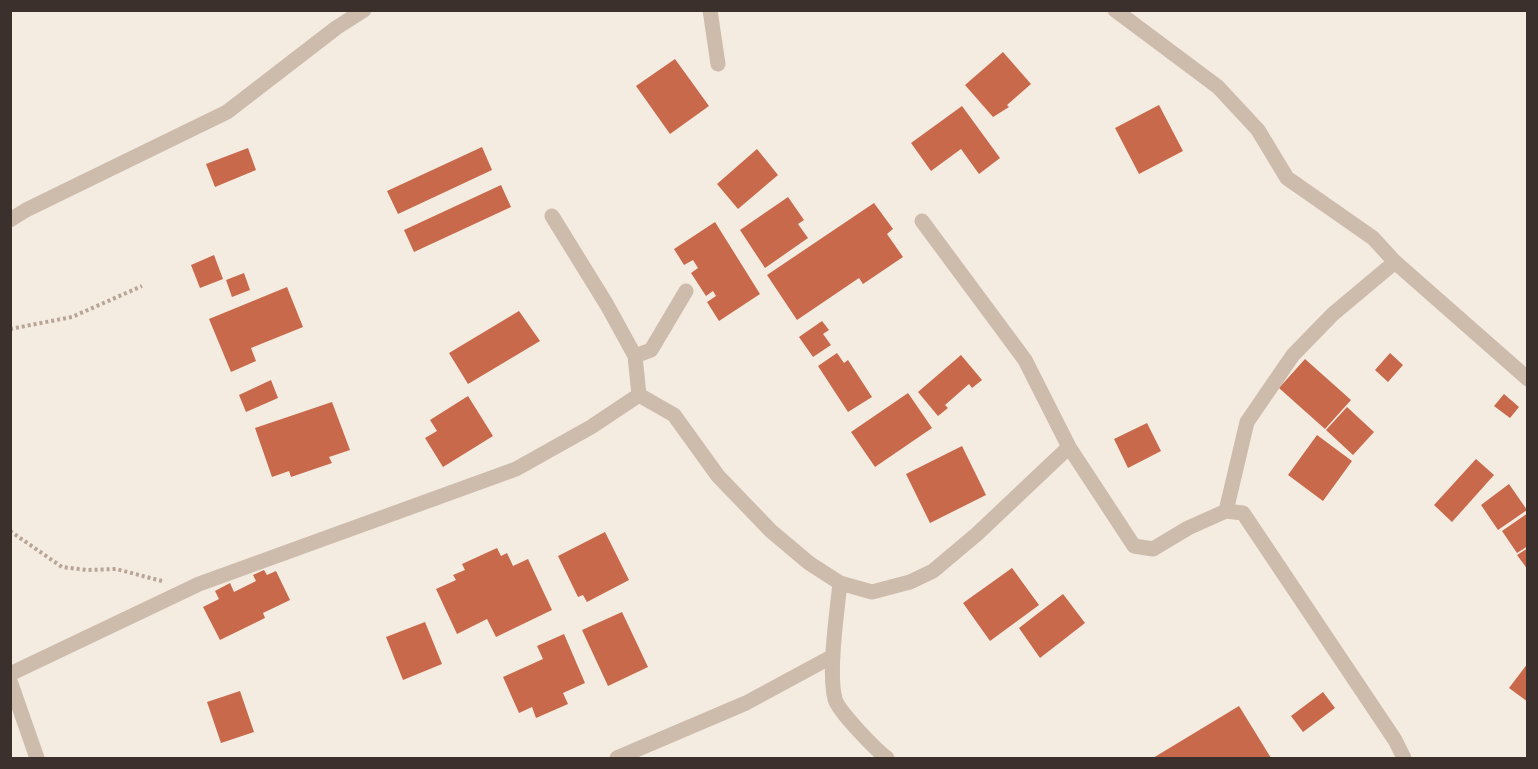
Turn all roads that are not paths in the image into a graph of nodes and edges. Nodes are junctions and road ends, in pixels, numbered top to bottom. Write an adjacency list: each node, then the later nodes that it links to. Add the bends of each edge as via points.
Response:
1 (364, 10): 6 (street, via 226,112)
2 (710, 10): 4 (street)
3 (1115, 10): 8 (street, via 1218,87 1258,130 1287,178 1373,238)
4 (718, 64)
5 (552, 216): 10 (street)
6 (10, 220)
7 (922, 221): 13 (street, via 1025,360)
8 (1395, 262): 11 (street); 14 (street, via 1333,314 1293,355 1253,412 1247,422)
9 (686, 291): 10 (street, via 651,350)
10 (635, 356): 12 (street)
11 (1527, 379)
12 (639, 395): 15 (street, via 674,415 718,476 771,531); 17 (street, via 516,469 199,584)
13 (1069, 447): 14 (street, via 1134,546 1153,549); 15 (street, via 933,571 872,592)
14 (1226, 511): 22 (street, via 1243,513)
15 (840, 583): 16 (street)
16 (833, 656): 20 (street, via 746,703); 21 (street, via 835,701 874,749)
17 (10, 674)
18 (10, 681): 19 (street)
19 (37, 759)
20 (617, 759)
21 (887, 759)
22 (1404, 759)

